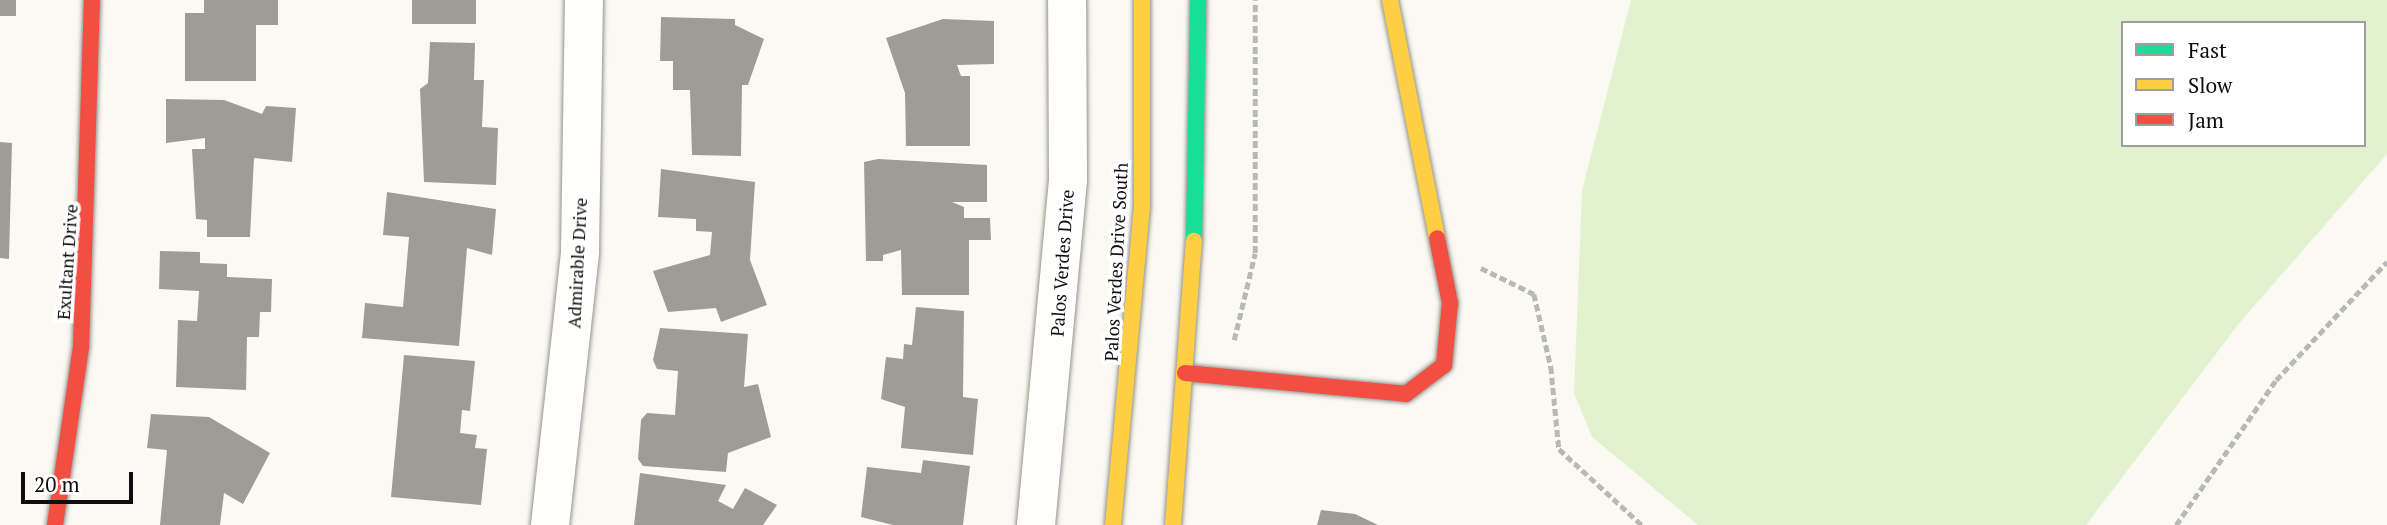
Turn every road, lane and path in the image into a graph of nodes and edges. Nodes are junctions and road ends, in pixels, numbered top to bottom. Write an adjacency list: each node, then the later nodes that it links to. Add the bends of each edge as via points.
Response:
1 (92, 0): 12 (street, Exultant Drive, via 91,184 81,347)
2 (584, 0): 13 (street, Admirable Drive, via 580,251)
3 (1067, 0): 14 (street, Palos Verdes Drive, via 1068,179)
4 (1142, 0): 15 (street, Palos Verdes Drive South, via 1137,369)
5 (1198, 0): 10 (street, via 1196,218)
6 (1255, 0): 11 (path, via 1255,253)
7 (1390, 0): 9 (street)
8 (2387, 262): 18 (path, via 2276,380)
9 (1444, 269): 11 (street, via 1450,303 1444,365 1406,394); 17 (path, via 1486,268 1534,295 1551,367 1559,449)
10 (1178, 372): 11 (street); 16 (street)
11 (1226, 378)
12 (55, 525)
13 (550, 525)
14 (1036, 525)
15 (1114, 525)
16 (1173, 525)
17 (1642, 525)
18 (2176, 525)

